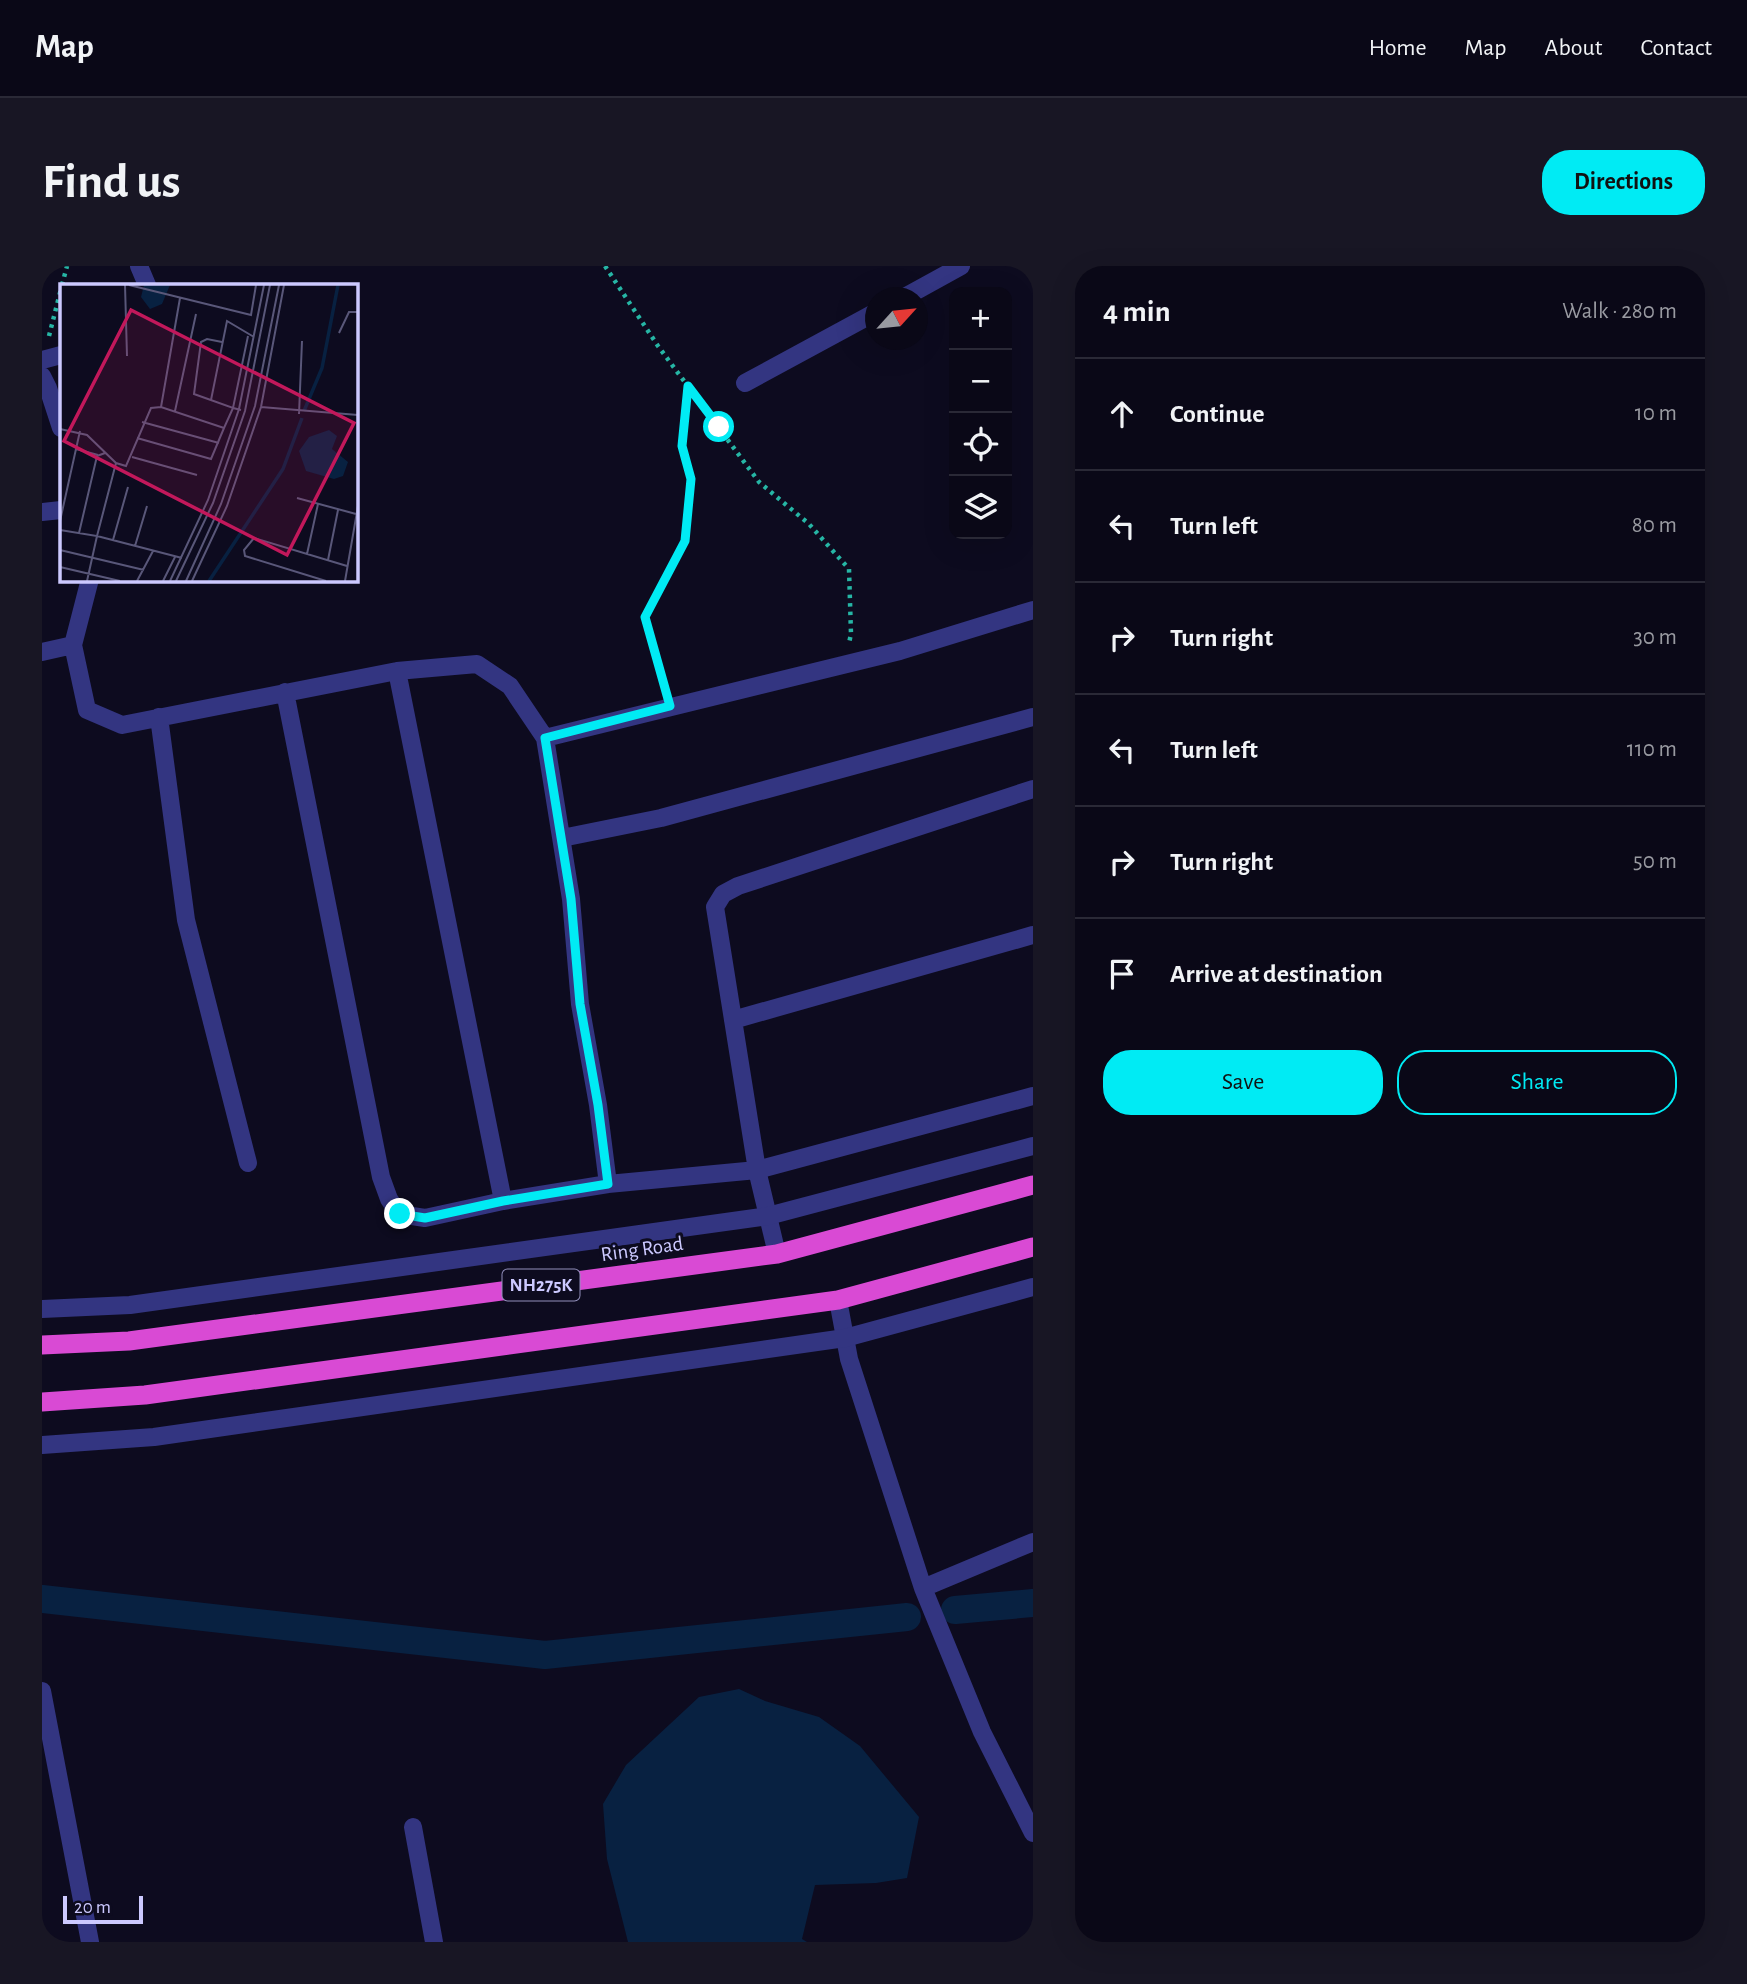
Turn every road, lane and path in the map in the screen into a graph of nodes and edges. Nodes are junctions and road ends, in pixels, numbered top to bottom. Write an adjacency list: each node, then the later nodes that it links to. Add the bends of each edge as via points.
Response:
1 (67, 266): 5 (path)
2 (139, 266): 6 (street)
3 (606, 266): 15 (path)
4 (961, 266): 7 (street)
5 (63, 284)
6 (147, 284)
7 (923, 287)
8 (60, 295): 10 (path)
9 (865, 318): 14 (street)
10 (49, 338)
11 (60, 355): 12 (street)
12 (42, 360)
13 (42, 376): 16 (street)
14 (745, 383)
15 (688, 386): 23 (path, via 759,482 808,524 849,569 851,634); 26 (path, via 682,446 691,479 685,541 645,617)
16 (60, 425)
17 (60, 510): 18 (street)
18 (42, 512)
19 (89, 581): 21 (street)
20 (1033, 610): 23 (street)
21 (73, 645): 22 (street); 27 (street, via 87,710 122,725)
22 (42, 652)
23 (844, 664): 26 (street)
24 (397, 671): 25 (street); 29 (street, via 477,664 510,686); 40 (street)
25 (285, 692): 27 (street); 40 (street, via 378,1164 389,1199 400,1214 425,1218)
26 (670, 706): 29 (street)
27 (159, 717): 36 (street, via 186,920)
28 (1033, 717): 31 (street, via 662,818)
29 (545, 738): 31 (street)
30 (1033, 789): 33 (street, via 723,894 715,907)
31 (562, 838): 38 (street, via 580,1004)
32 (1033, 935): 33 (street)
33 (733, 1020): 37 (street)
34 (1033, 1096): 37 (street)
35 (1033, 1146): 41 (street)
36 (248, 1163)
37 (757, 1170): 38 (street); 41 (street)
38 (608, 1184): 40 (street)
39 (1033, 1185): 43 (highway, Ring Road / NH275K)
40 (503, 1201)
41 (768, 1216): 43 (street); 46 (street, via 131,1305)
42 (1033, 1247): 45 (highway)
43 (776, 1254): 48 (highway, Ring Road / NH275K, via 129,1341)
44 (1033, 1287): 47 (street)
45 (838, 1300): 47 (street); 49 (highway, via 159,1393)
46 (42, 1309)
47 (845, 1338): 50 (street, via 154,1437); 52 (street)
48 (42, 1345)
49 (42, 1402)
50 (42, 1445)
51 (1033, 1542): 52 (street)
52 (923, 1588): 55 (street, via 982,1732)
53 (42, 1691): 56 (street)
54 (413, 1827): 57 (street)
55 (1033, 1833)
56 (89, 1942)
57 (435, 1942)

